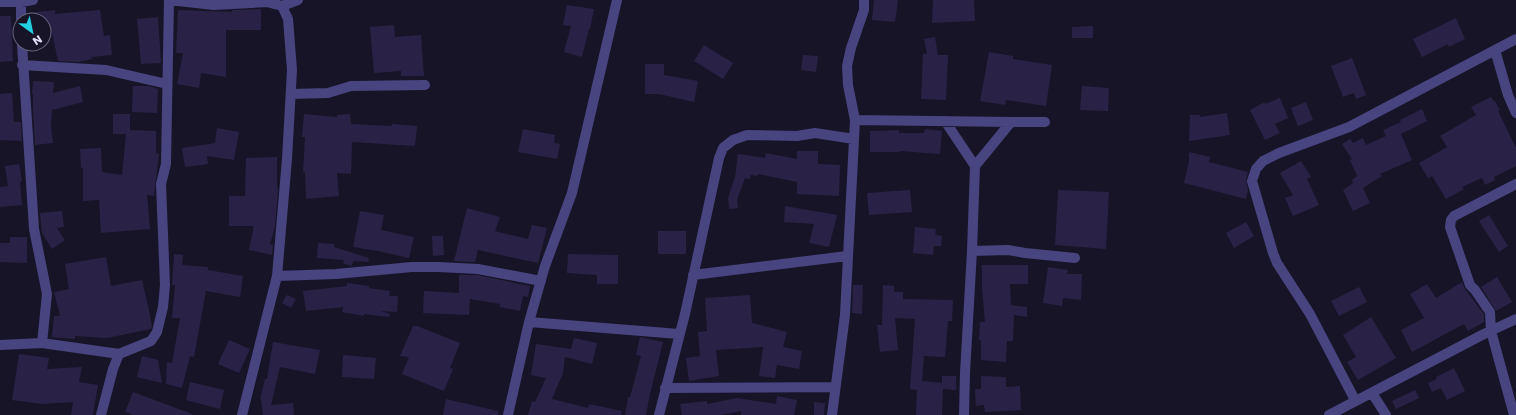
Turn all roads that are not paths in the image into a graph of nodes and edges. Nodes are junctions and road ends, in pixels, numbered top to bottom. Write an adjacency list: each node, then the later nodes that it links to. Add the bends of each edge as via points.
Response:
1 (33, 0): 7 (street)
2 (169, 0): 8 (street, via 214,5 267,2); 14 (street)
3 (298, 0): 8 (street)
4 (617, 0): 30 (street, via 572,193)
5 (864, 0): 18 (street, via 864,10 847,66)
6 (0, 2): 7 (street)
7 (21, 2): 9 (street)
8 (282, 6): 16 (street, via 288,19 290,34)
9 (21, 12)
10 (1516, 39): 11 (street)
11 (1495, 50): 17 (street); 41 (street, via 1348,127 1279,153 1263,161 1256,169 1252,181 1275,258 1310,314)
12 (22, 52): 13 (street)
13 (22, 65): 14 (street, via 106,70); 35 (street, via 34,229 47,294)
14 (167, 84): 37 (street, via 166,164 161,184 164,308 157,332 151,341)
15 (425, 85): 16 (street, via 351,86 328,93)
16 (291, 94): 29 (street)
17 (1516, 113)
18 (855, 120): 19 (street); 22 (street)
19 (945, 122): 20 (street); 23 (street)
20 (1011, 122): 21 (street); 23 (street)
21 (1045, 122)
22 (854, 139): 26 (street); 28 (street, via 815,133 797,136 747,135 733,140 722,148)
23 (974, 166): 25 (street)
24 (1516, 184): 33 (street, via 1454,216 1451,220 1450,227 1470,285 1490,312)
25 (972, 251): 27 (street, via 1008,250); 47 (street)
26 (847, 256): 28 (street); 38 (street, via 845,315)
27 (1075, 258)
28 (693, 275): 34 (street)
29 (277, 276): 30 (street, via 439,267 478,269); 43 (street)
30 (541, 281): 32 (street)
31 (1516, 319): 33 (street)
32 (529, 322): 34 (street); 44 (street)
33 (1491, 330): 40 (street); 50 (street)
34 (679, 334): 39 (street)
35 (42, 343): 36 (street); 37 (street)
36 (0, 345)
37 (119, 354): 42 (street)
38 (834, 387): 39 (street); 46 (street)
39 (665, 388): 45 (street)
40 (1372, 393): 41 (street); 49 (street)
41 (1355, 400): 48 (street)
42 (101, 415)
43 (242, 415)
44 (508, 415)
45 (659, 415)
46 (832, 415)
47 (964, 415)
48 (1329, 415)
49 (1386, 415)
50 (1514, 415)

